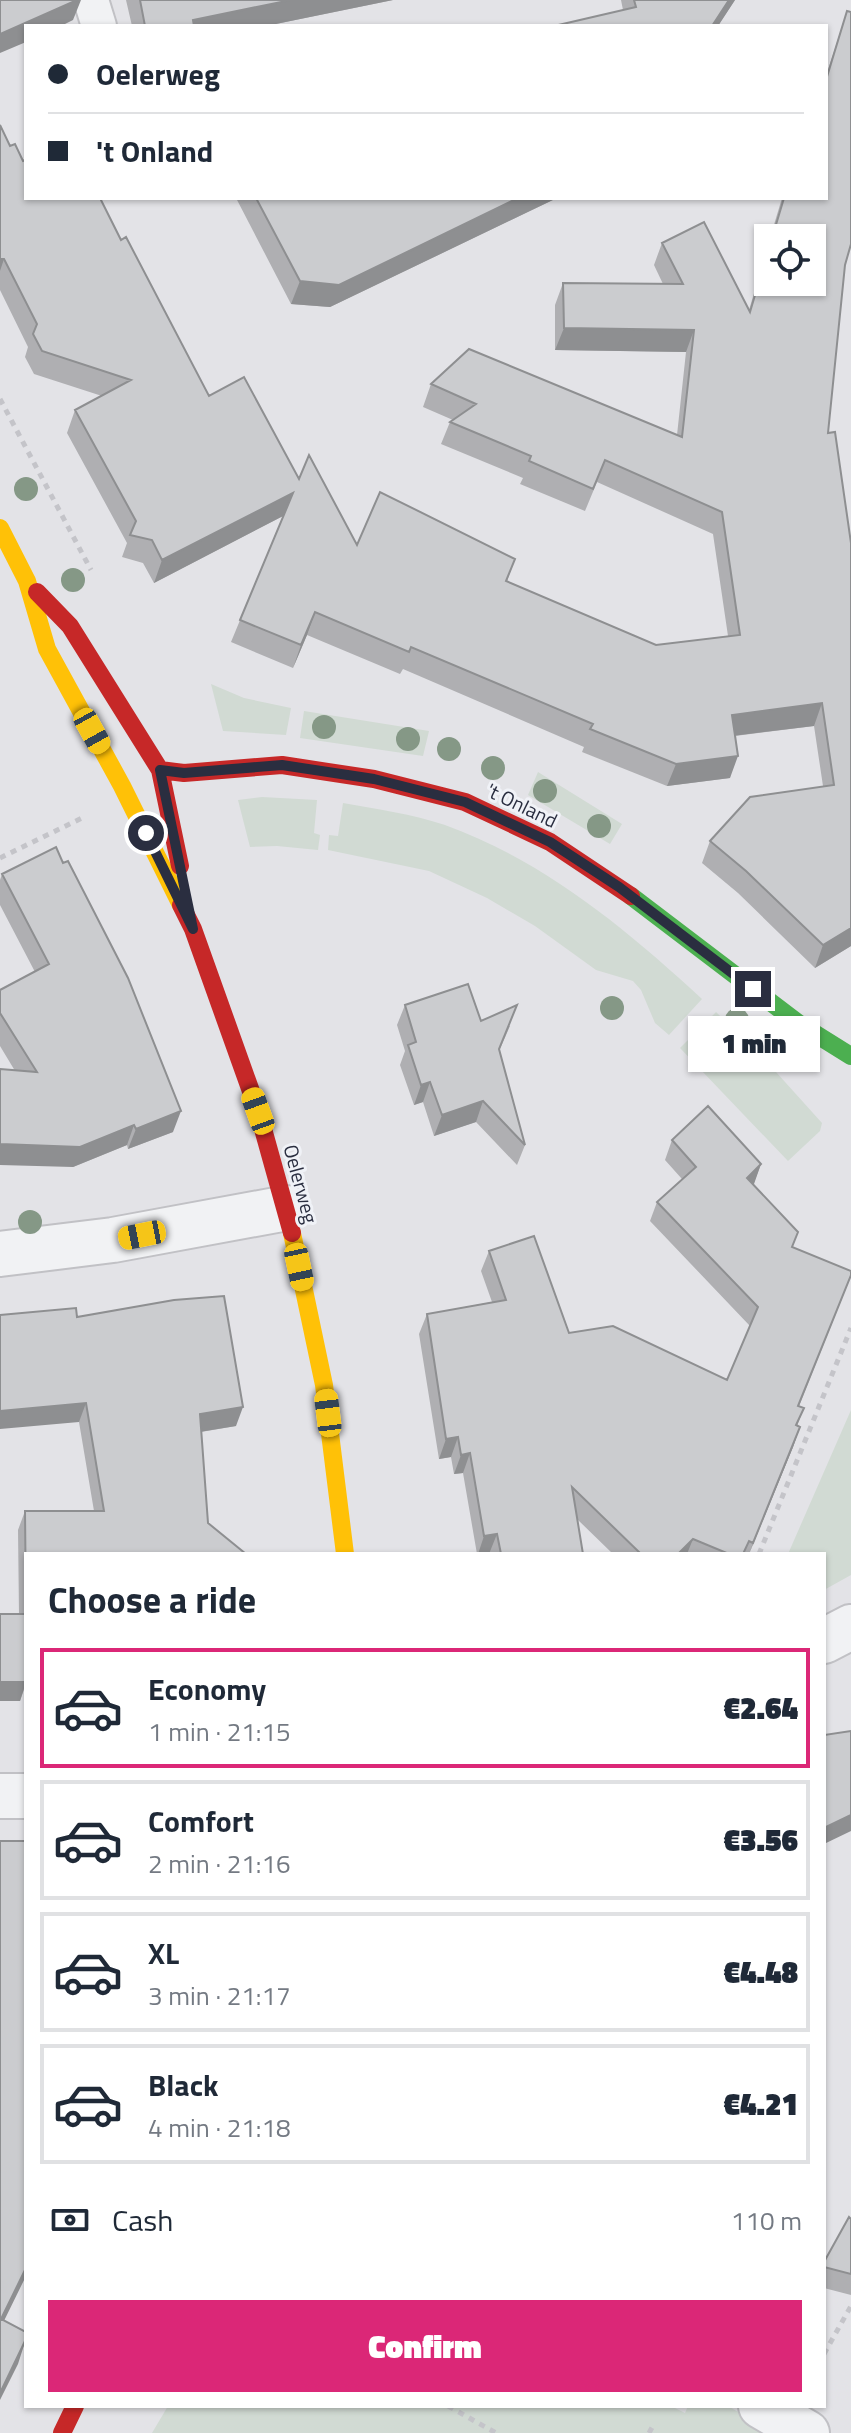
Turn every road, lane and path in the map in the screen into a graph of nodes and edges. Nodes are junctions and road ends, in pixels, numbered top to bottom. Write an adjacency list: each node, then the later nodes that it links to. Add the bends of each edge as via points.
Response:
1 (91, 0): 2 (lane)
2 (98, 24)
3 (0, 528): 4 (main road, Oelerweg)
4 (14, 582): 5 (main road, Oelerweg, via 70,626); 8 (main road, Oelerweg)
5 (160, 770): 8 (main road, Oelerweg); 9 (main road, 't Onland, via 282,765 374,779 465,802 550,842 619,887 798,1023)
6 (88, 814): 7 (path)
7 (0, 858)
8 (193, 929): 10 (main road, Oelerweg)
9 (851, 1056)
10 (287, 1208): 11 (street, via 113,1240); 13 (main road, Oelerweg, via 324,1385)
11 (0, 1254)
12 (851, 1328): 14 (path)
13 (345, 1552)
14 (760, 1552)
15 (851, 1627): 16 (street)
16 (826, 1640)
17 (0, 1796): 18 (street)
18 (24, 1796)
19 (851, 2306): 20 (path)
20 (826, 2350)
21 (74, 2408): 26 (main road)
22 (451, 2408): 25 (path)
23 (764, 2408): 28 (street)
24 (654, 2424): 27 (path)
25 (491, 2432)
26 (62, 2433)
27 (649, 2433)
28 (807, 2433)

